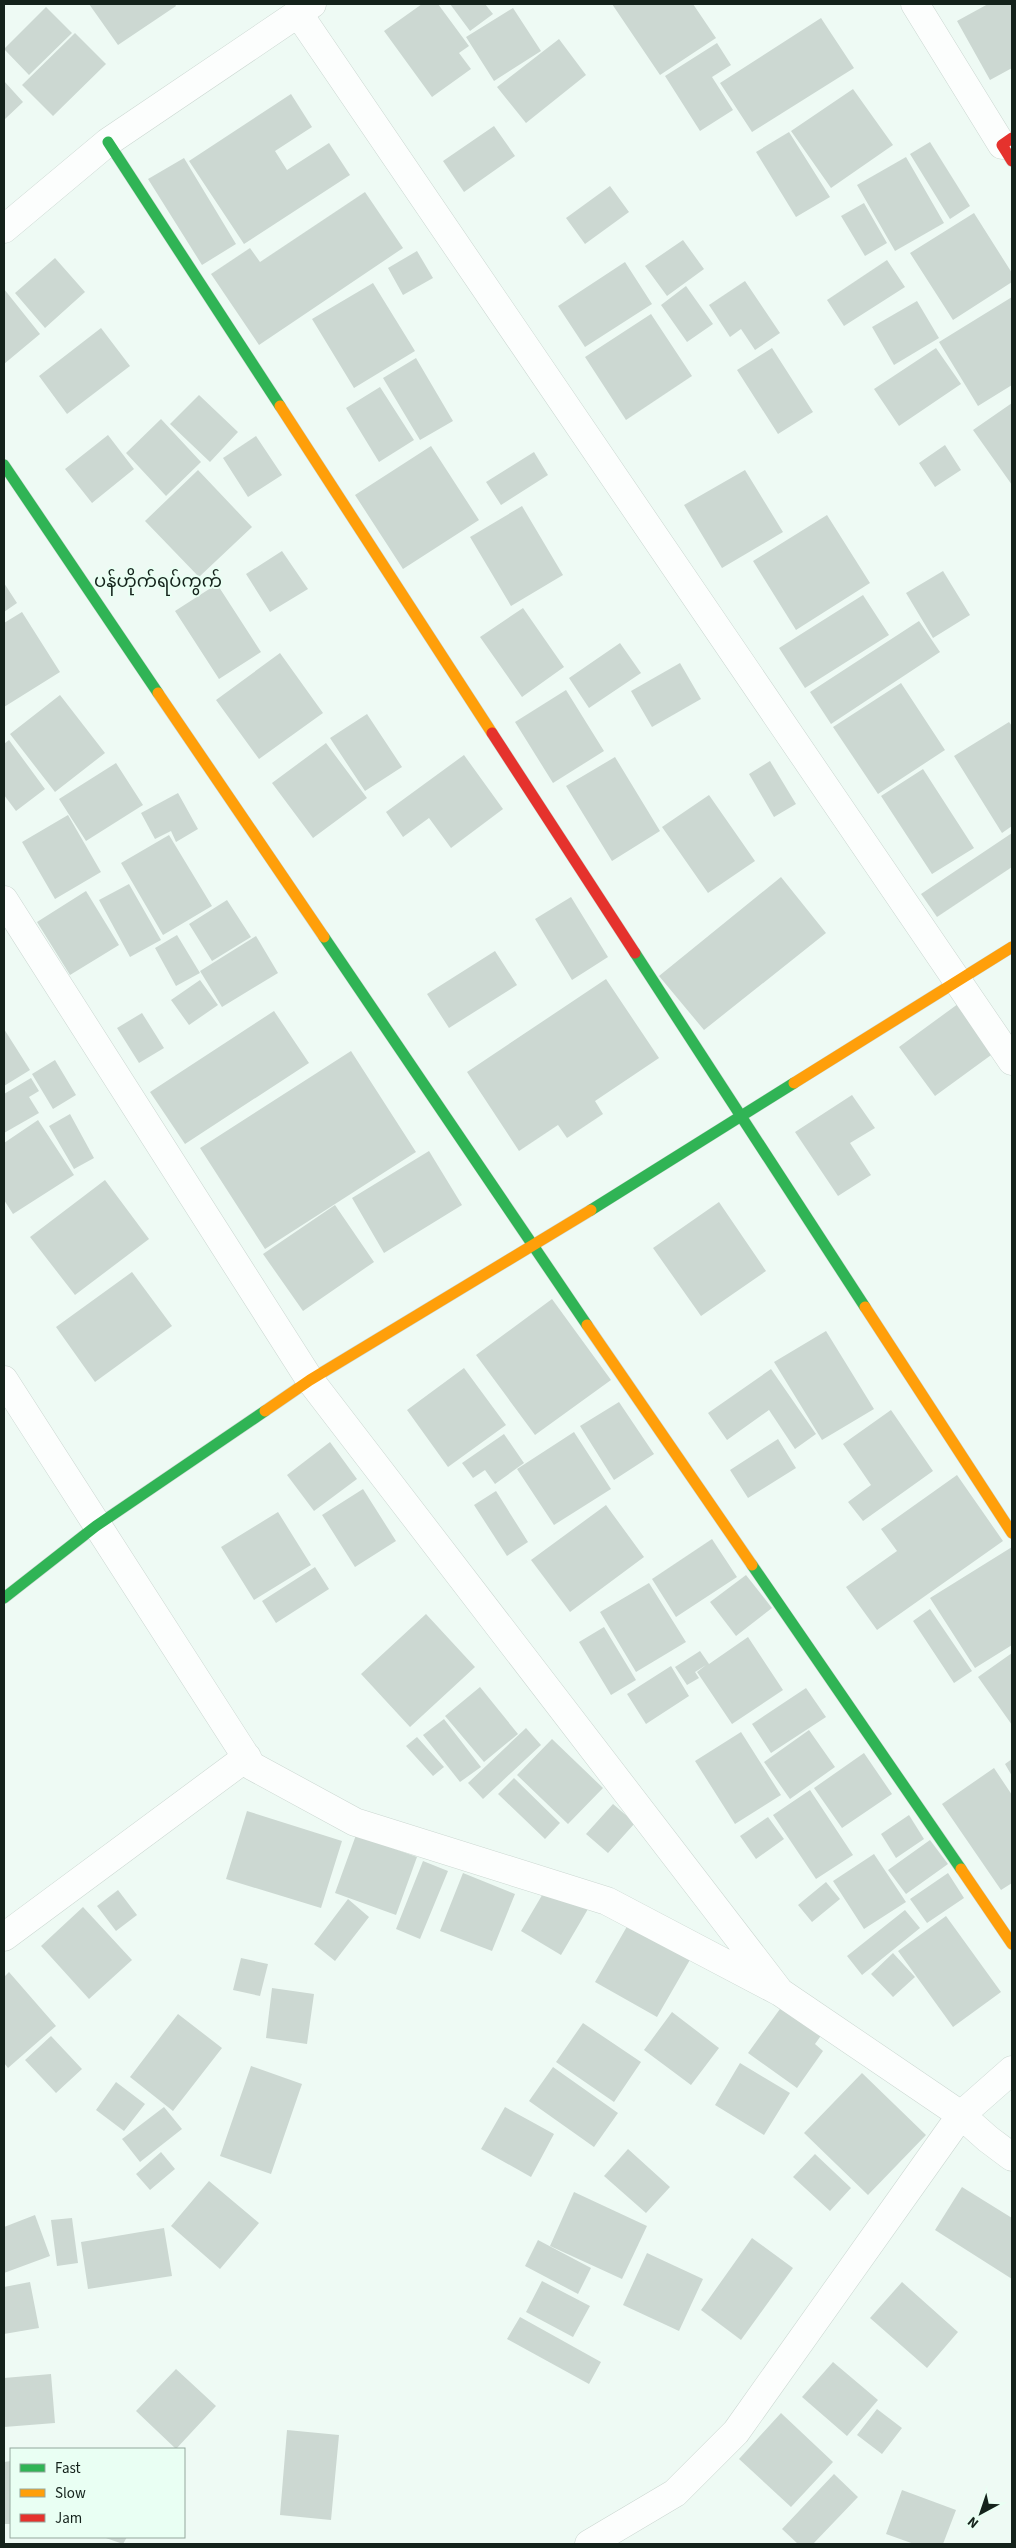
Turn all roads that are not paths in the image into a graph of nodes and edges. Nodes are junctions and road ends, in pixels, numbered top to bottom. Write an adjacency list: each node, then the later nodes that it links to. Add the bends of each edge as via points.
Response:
1 (915, 4): 4 (street)
2 (305, 8): 3 (street); 9 (street)
3 (108, 142): 5 (street); 11 (street)
4 (1009, 148)
5 (4, 229)
6 (4, 465): 12 (street)
7 (4, 900): 14 (street)
8 (1012, 947): 9 (street)
9 (957, 980): 10 (street); 11 (street)
10 (1012, 1061)
11 (741, 1115): 12 (street); 16 (street)
12 (533, 1246): 14 (street); 20 (street)
13 (4, 1380): 15 (street)
14 (310, 1380): 15 (street); 21 (street)
15 (96, 1526): 17 (street); 18 (street)
16 (1012, 1534)
17 (4, 1598)
18 (246, 1757): 19 (street); 21 (street, via 252,1766 355,1822 607,1900)
19 (4, 1937)
20 (1012, 1944)
21 (780, 1992): 23 (street)
22 (1012, 2070): 23 (street)
23 (961, 2115): 24 (street); 25 (street, via 736,2432 675,2493)
24 (1012, 2156)
25 (589, 2544)

